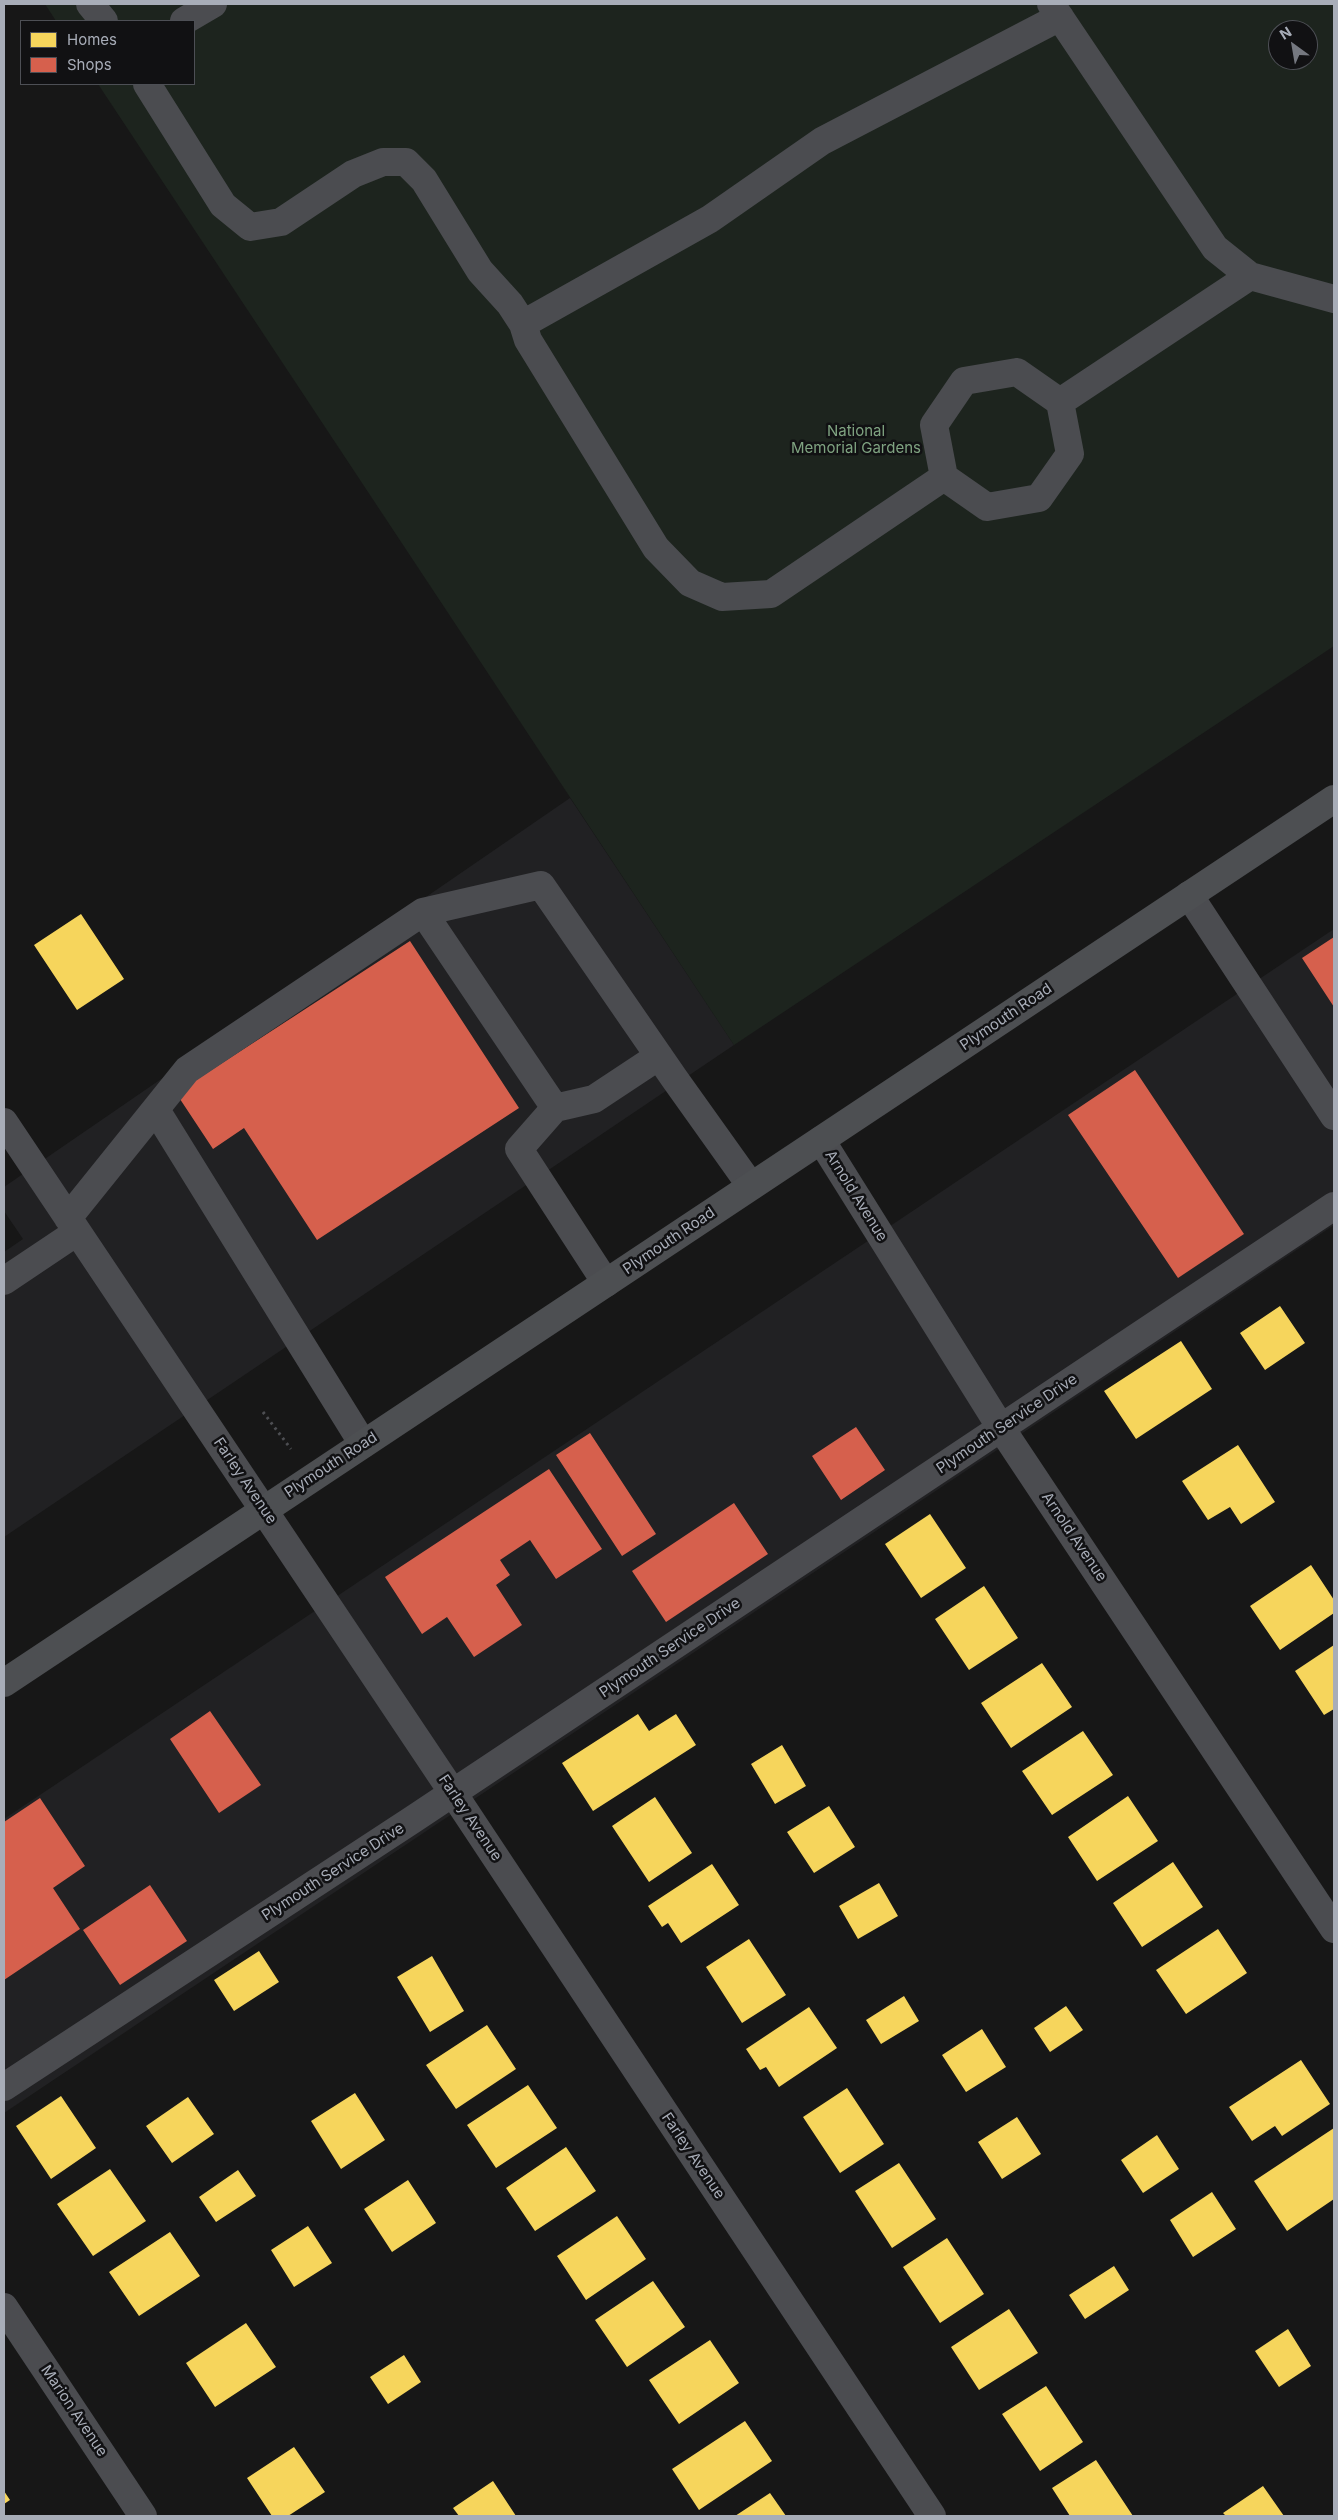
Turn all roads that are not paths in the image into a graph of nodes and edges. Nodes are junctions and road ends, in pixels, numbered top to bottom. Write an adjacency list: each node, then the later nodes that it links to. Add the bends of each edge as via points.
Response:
1 (90, 4): 4 (street)
2 (213, 4): 5 (street)
3 (1056, 10): 7 (street, via 1215,248); 9 (street, via 822,141 710,219)
4 (103, 20)
5 (186, 20)
6 (147, 85): 9 (street, via 223,205 250,227 281,222 353,174 383,162 406,162 424,180 480,271 510,304)
7 (1250, 276): 8 (street); 10 (street)
8 (1334, 299)
9 (523, 324): 11 (street, via 528,340 656,548 690,583 722,597 771,594)
10 (1060, 402): 11 (street, via 1016,372 964,381 934,425); 11 (street, via 1070,454 1040,498 987,507)
11 (944, 477)
12 (1334, 799): 13 (main road, Plymouth Road)
13 (1189, 895): 18 (street); 20 (main road, Plymouth Road)
14 (423, 912): 15 (street, via 541,885); 16 (street); 17 (street, via 187,1070)
15 (659, 1056): 16 (street, via 594,1099); 21 (street)
16 (555, 1108): 25 (street, via 519,1149)
17 (156, 1110): 23 (street); 27 (street)
18 (1334, 1116)
19 (4, 1122): 23 (street, Farley Avenue)
20 (821, 1140): 21 (main road, Plymouth Road); 26 (street, Arnold Avenue)
21 (751, 1186): 25 (main road, Plymouth Road)
22 (1334, 1206): 26 (street, Plymouth Service Drive)
23 (72, 1225): 24 (street); 28 (street, Farley Avenue)
24 (4, 1281)
25 (606, 1283): 27 (main road, Plymouth Road)
26 (1001, 1428): 30 (street, Plymouth Service Drive); 31 (street, Arnold Avenue)
27 (363, 1444): 28 (main road, Plymouth Road)
28 (263, 1510): 29 (main road, Plymouth Road); 30 (street, Farley Avenue)
29 (4, 1683)
30 (453, 1792): 32 (street, Plymouth Service Drive); 35 (street, Farley Avenue)
31 (1334, 1930)
32 (4, 2087)
33 (4, 2307): 34 (street, Marion Avenue)
34 (143, 2516)
35 (932, 2516)

